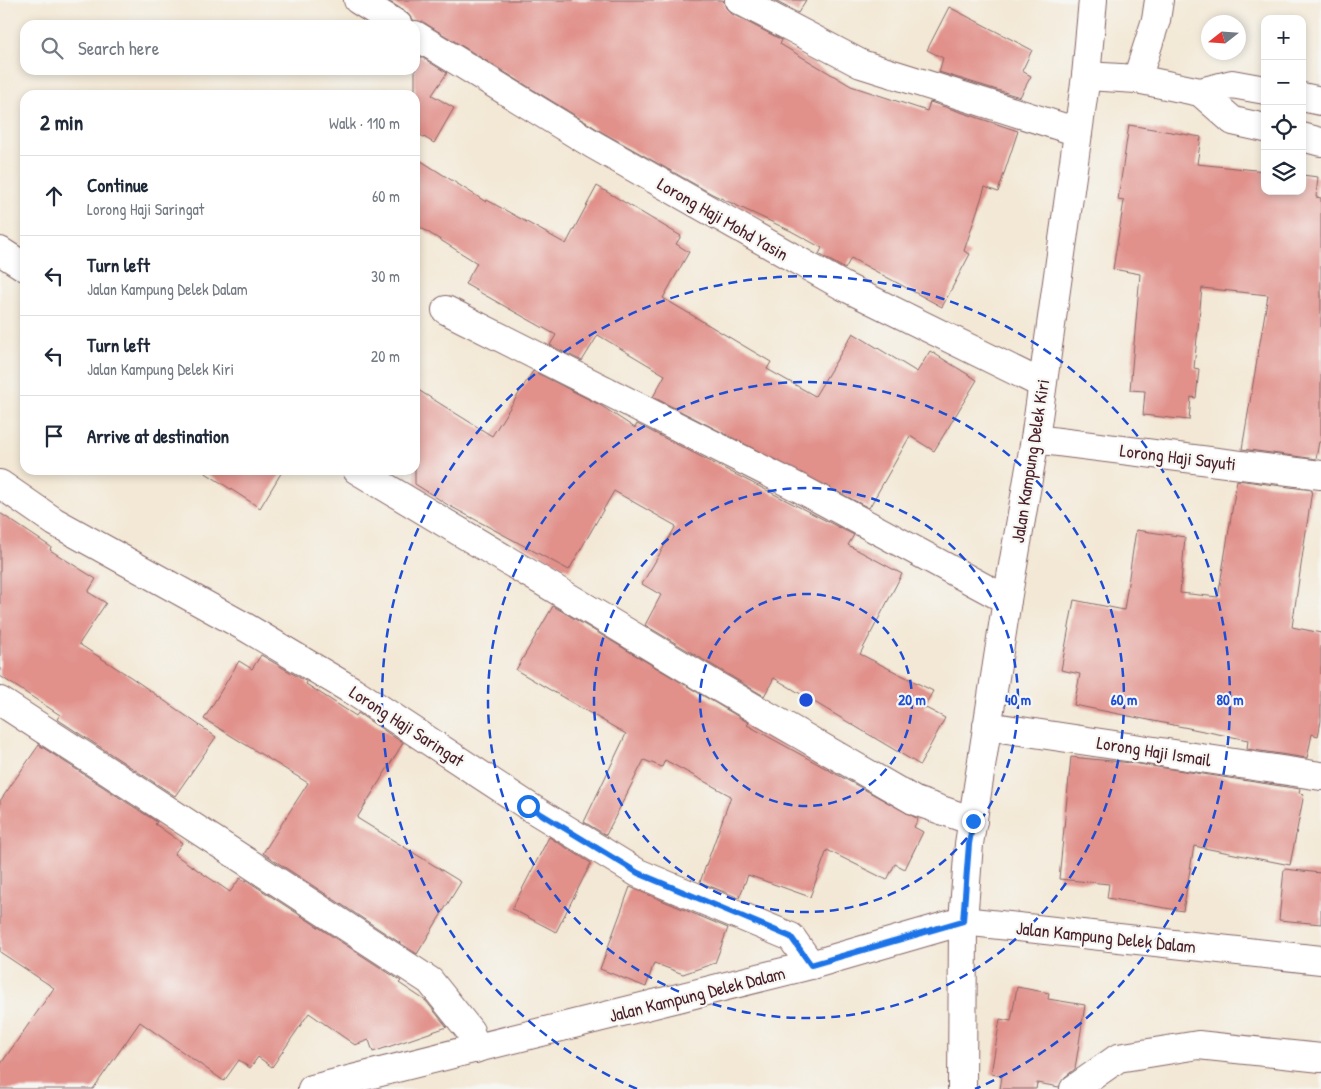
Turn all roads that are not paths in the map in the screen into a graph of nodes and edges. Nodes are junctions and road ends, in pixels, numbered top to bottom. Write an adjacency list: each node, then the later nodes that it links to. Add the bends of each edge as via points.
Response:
1 (358, 0): 5 (street)
2 (739, 0): 14 (street, via 861,64)
3 (1093, 0): 7 (street, Jalan Kampung Delek Kiri)
4 (1159, 0): 8 (street)
5 (390, 20)
6 (420, 38): 20 (street, Lorong Haji Mohd Yasin, via 594,145 843,286)
7 (1086, 76): 8 (street); 14 (street, Jalan Kampung Delek Kiri)
8 (1137, 79): 10 (street)
9 (1261, 89): 10 (street, via 1232,84)
10 (1200, 92): 13 (street, via 1233,121)
11 (1306, 98): 12 (street)
12 (1321, 101)
13 (1261, 127)
14 (1078, 132): 20 (street, Jalan Kampung Delek Kiri)
15 (1306, 138): 16 (street)
16 (1321, 142)
17 (0, 251): 18 (street)
18 (20, 264)
19 (446, 310): 25 (street, via 803,490)
20 (1042, 384): 21 (street, Jalan Kampung Delek Kiri)
21 (1035, 439): 23 (street, Lorong Haji Sayuti); 25 (street, Jalan Kampung Delek Kiri)
22 (365, 475): 29 (street, via 915,801)
23 (1321, 475)
24 (0, 484): 32 (street, Lorong Haji Saringat, via 55,522 354,691 528,806 638,873 791,937)
25 (1007, 600): 27 (street, Jalan Kampung Delek Kiri)
26 (0, 701): 33 (street, via 430,981 470,1031)
27 (987, 726): 28 (street, Lorong Haji Ismail); 29 (street, Jalan Kampung Delek Kiri)
28 (1321, 776)
29 (973, 821): 30 (street, Jalan Kampung Delek Kiri)
30 (963, 921): 31 (street, Jalan Kampung Delek Dalam); 32 (street, Jalan Kampung Delek Dalam); 36 (street, Jalan Kampung Delek Kiri)
31 (1321, 960)
32 (811, 965): 33 (street, Jalan Kampung Delek Dalam)
33 (475, 1049): 35 (street, Jalan Kampung Delek Dalam)
34 (1321, 1058): 37 (street, via 1198,1045 1118,1058)
35 (312, 1089)
36 (962, 1089)
37 (1074, 1089)

